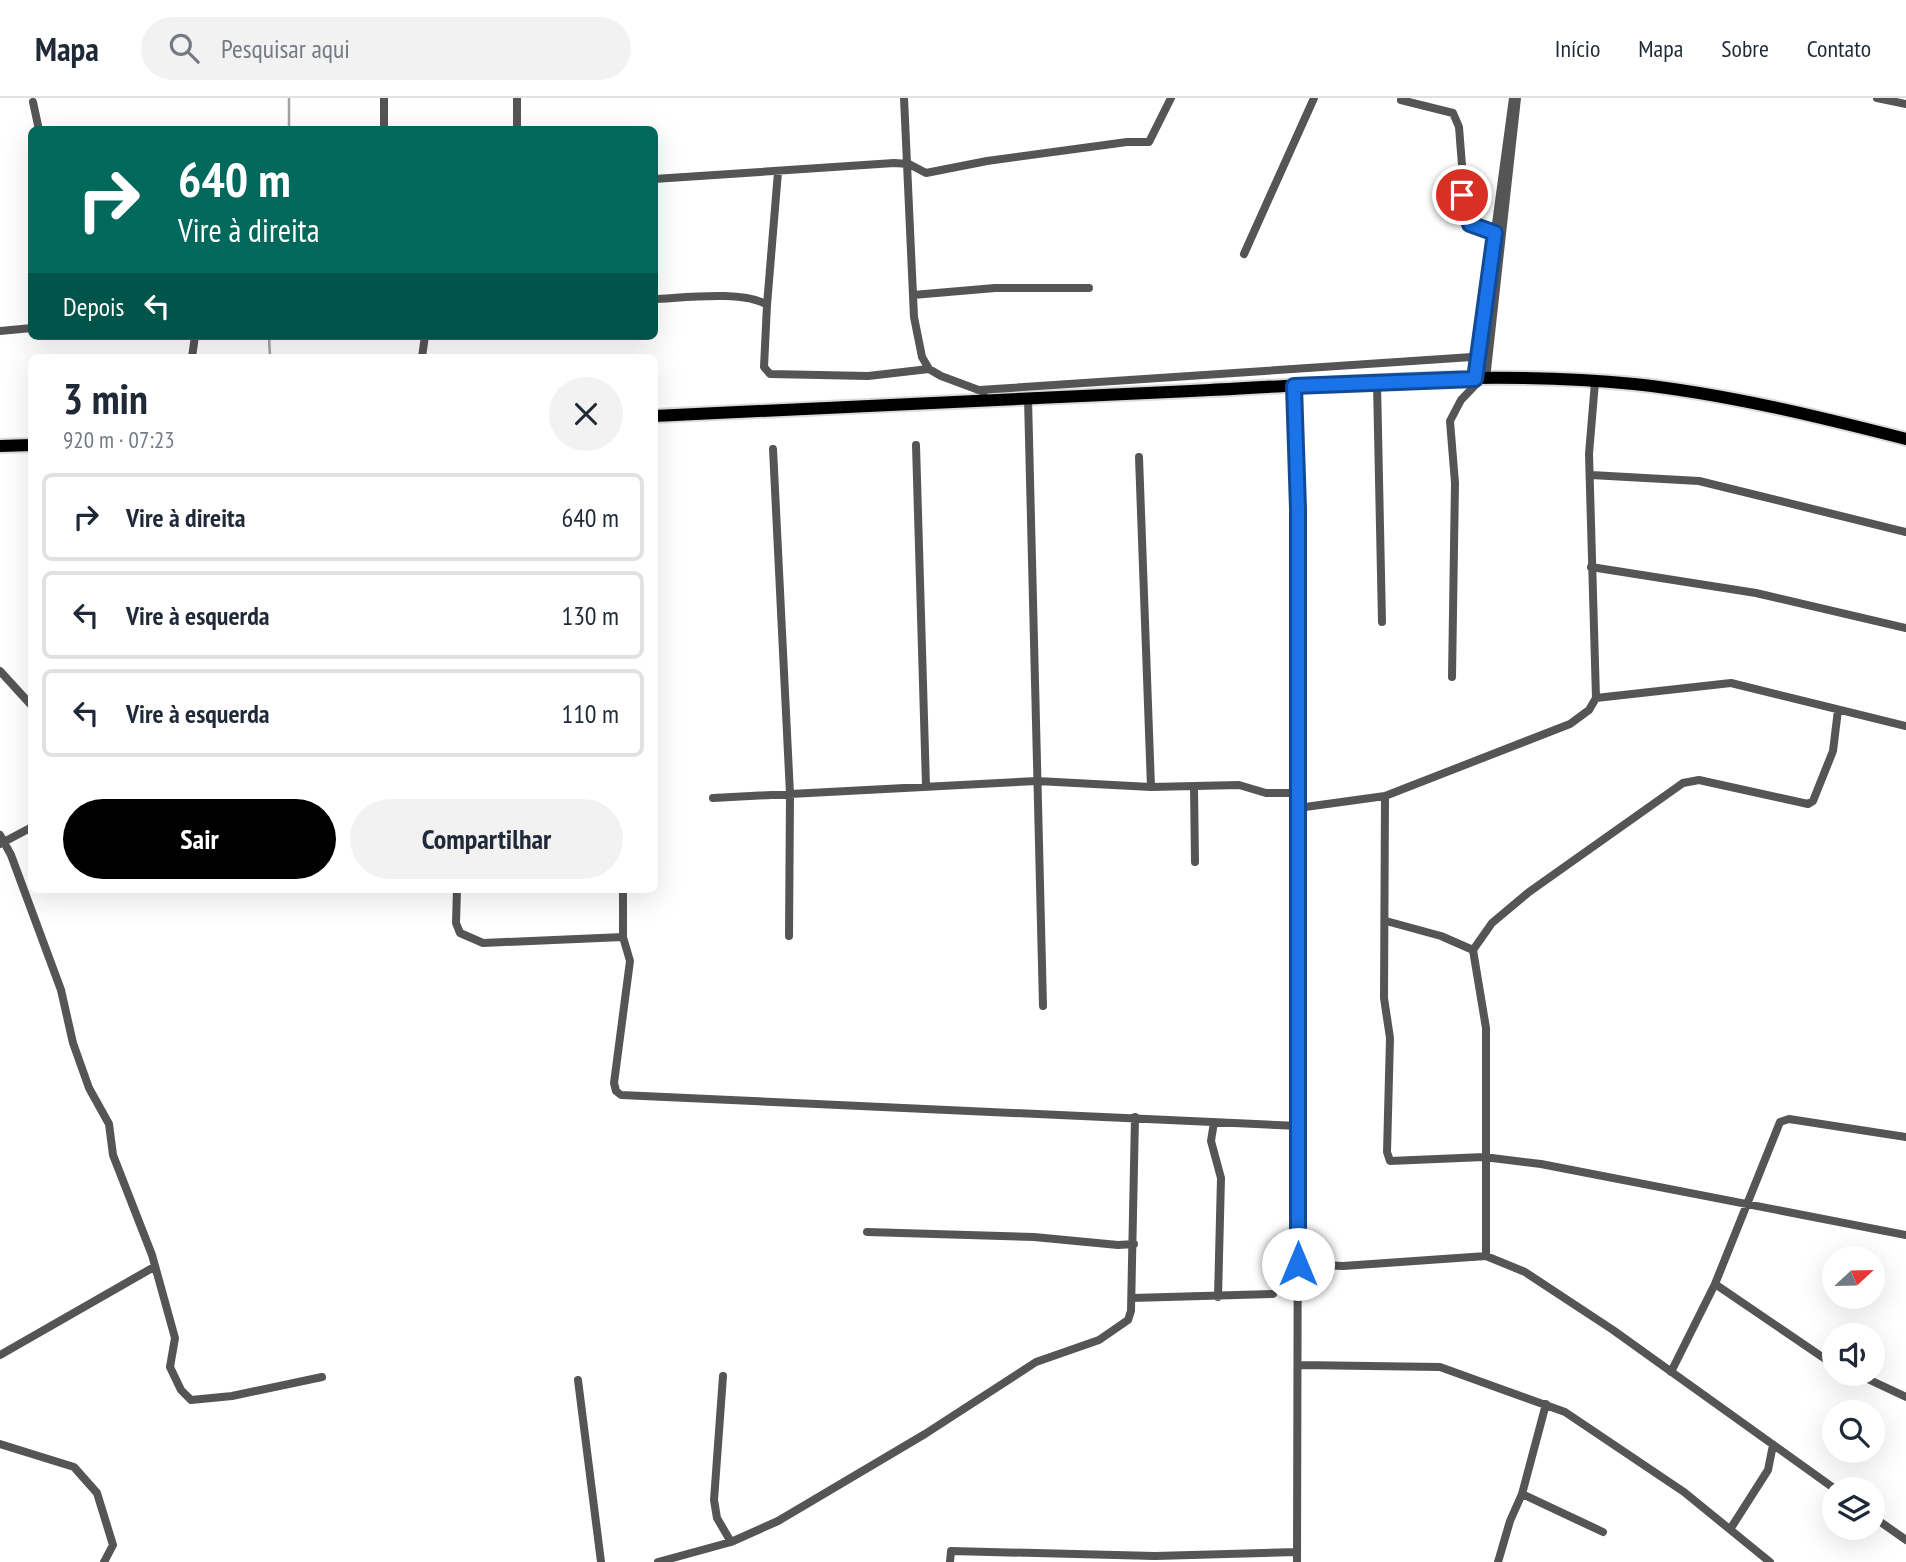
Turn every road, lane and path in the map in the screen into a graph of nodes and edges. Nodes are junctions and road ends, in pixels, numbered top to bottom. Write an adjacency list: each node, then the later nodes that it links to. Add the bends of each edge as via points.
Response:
1 (384, 98): 13 (street)
2 (517, 98): 14 (street)
3 (904, 98): 15 (street)
4 (1171, 98): 15 (street, via 1149,142 926,173)
5 (1314, 98): 19 (street)
6 (1515, 98): 18 (street)
7 (1877, 98): 8 (street)
8 (1890, 99): 11 (street)
9 (1401, 100): 18 (street, via 1453,113 1459,127 1466,217 1476,228)
10 (33, 102): 12 (street)
11 (1906, 104)
12 (38, 126)
13 (384, 126)
14 (517, 126)
15 (909, 164): 16 (street); 21 (street)
16 (778, 172): 17 (street); 23 (street)
17 (658, 178)
18 (1499, 234): 26 (street)
19 (1244, 254)
20 (1089, 288): 21 (street, via 995,288)
21 (913, 295): 27 (street, via 917,341)
22 (658, 299): 23 (street, via 727,297)
23 (766, 304): 27 (street, via 764,367 770,374 868,376)
24 (28, 328): 25 (street)
25 (0, 331)
26 (1482, 356): 28 (street); 32 (street)
27 (929, 369): 32 (street)
28 (1480, 379): 29 (main road); 30 (main road); 48 (street, via 1461,400 1449,426 1455,483)
29 (1595, 382): 36 (main road, via 1709,394); 42 (street)
30 (1377, 383): 31 (main road); 45 (street)
31 (1294, 386): 33 (main road); 57 (street)
32 (979, 390): 34 (street)
33 (1028, 398): 34 (main road); 53 (street)
34 (1003, 400): 35 (main road)
35 (658, 416)
36 (1906, 439)
37 (28, 444): 39 (main road)
38 (916, 445): 54 (street)
39 (0, 446)
40 (773, 449): 58 (street)
41 (1139, 457): 56 (street)
42 (1591, 475): 43 (street, via 1699,481); 44 (street)
43 (1906, 531)
44 (1591, 567): 46 (street, via 1756,593); 49 (street)
45 (1382, 622)
46 (1906, 628)
47 (0, 671): 50 (street)
48 (1452, 677)
49 (1595, 698): 51 (street, via 1691,690 1720,682); 59 (street, via 1589,710 1570,724)
50 (28, 702)
51 (1838, 710): 52 (street); 70 (street, via 1833,751 1813,801 1808,804 1699,780 1683,783 1529,891 1492,923)
52 (1906, 726)
53 (1037, 781): 54 (street); 56 (street); 71 (street)
54 (926, 786): 58 (street)
55 (1194, 787): 56 (street); 57 (street, via 1239,785 1266,793); 64 (street)
56 (1151, 788)
57 (1298, 793): 61 (street)
58 (790, 794): 60 (street); 68 (street)
59 (1385, 796): 61 (street); 67 (street)
60 (713, 798)
61 (1298, 808): 74 (street)
62 (28, 829): 63 (street)
63 (2, 840): 83 (street, via 61,990 93,1100 109,1124 113,1155)
64 (1195, 862)
65 (457, 893): 69 (street, via 460,933 483,943)
66 (623, 893): 69 (street)
67 (1386, 922): 70 (street, via 1441,936); 76 (street, via 1390,1161)
68 (789, 936)
69 (623, 937): 72 (street, via 630,961 614,1083 621,1095)
70 (1473, 950): 76 (street, via 1486,1028)
71 (1043, 1006)
72 (1135, 1117): 73 (street); 80 (street)
73 (1214, 1122): 74 (street); 86 (street, via 1211,1141 1221,1178)
74 (1298, 1126): 82 (street)
75 (1906, 1137): 77 (street, via 1788,1119 1780,1122)
76 (1484, 1157): 77 (street); 81 (street)
77 (1747, 1205): 79 (street); 84 (street)
78 (867, 1232): 80 (street)
79 (1906, 1235)
80 (1134, 1244): 87 (street)
81 (1486, 1256): 82 (street, via 1342,1266); 91 (street, via 1540,1279)
82 (1298, 1264): 90 (street)
83 (154, 1267): 88 (street); 93 (street, via 174,1338 170,1367 191,1400)
84 (1715, 1284): 89 (street); 91 (street)
85 (1272, 1294): 86 (street)
86 (1218, 1297): 87 (street)
87 (1132, 1298): 106 (street, via 1128,1320 1098,1340 1036,1362 778,1521)
88 (0, 1355)
89 (1822, 1357)
90 (1299, 1365): 97 (street, via 1440,1367); 107 (street)
91 (1671, 1372): 99 (street)
92 (723, 1376): 106 (street, via 715,1500 717,1518)
93 (322, 1377)
94 (578, 1380): 110 (street)
95 (1883, 1386): 96 (street)
96 (1906, 1397)
97 (1546, 1404): 101 (street); 103 (street, via 1580,1420)
98 (0, 1444): 109 (street, via 68,1464 94,1488 113,1545)
99 (1773, 1445): 100 (street); 103 (street, via 1768,1470)
100 (1822, 1480)
101 (1522, 1494): 104 (street); 114 (street)
102 (1885, 1526): 105 (street)
103 (1731, 1528): 115 (street)
104 (1602, 1532)
105 (1906, 1541)
106 (731, 1542): 111 (street)
107 (1297, 1552): 108 (street); 113 (street)
108 (1215, 1558): 112 (street, via 951,1551)
109 (104, 1562)
110 (601, 1562)
111 (658, 1562)
112 (950, 1562)
113 (1297, 1562)
114 (1498, 1562)
115 (1770, 1562)

